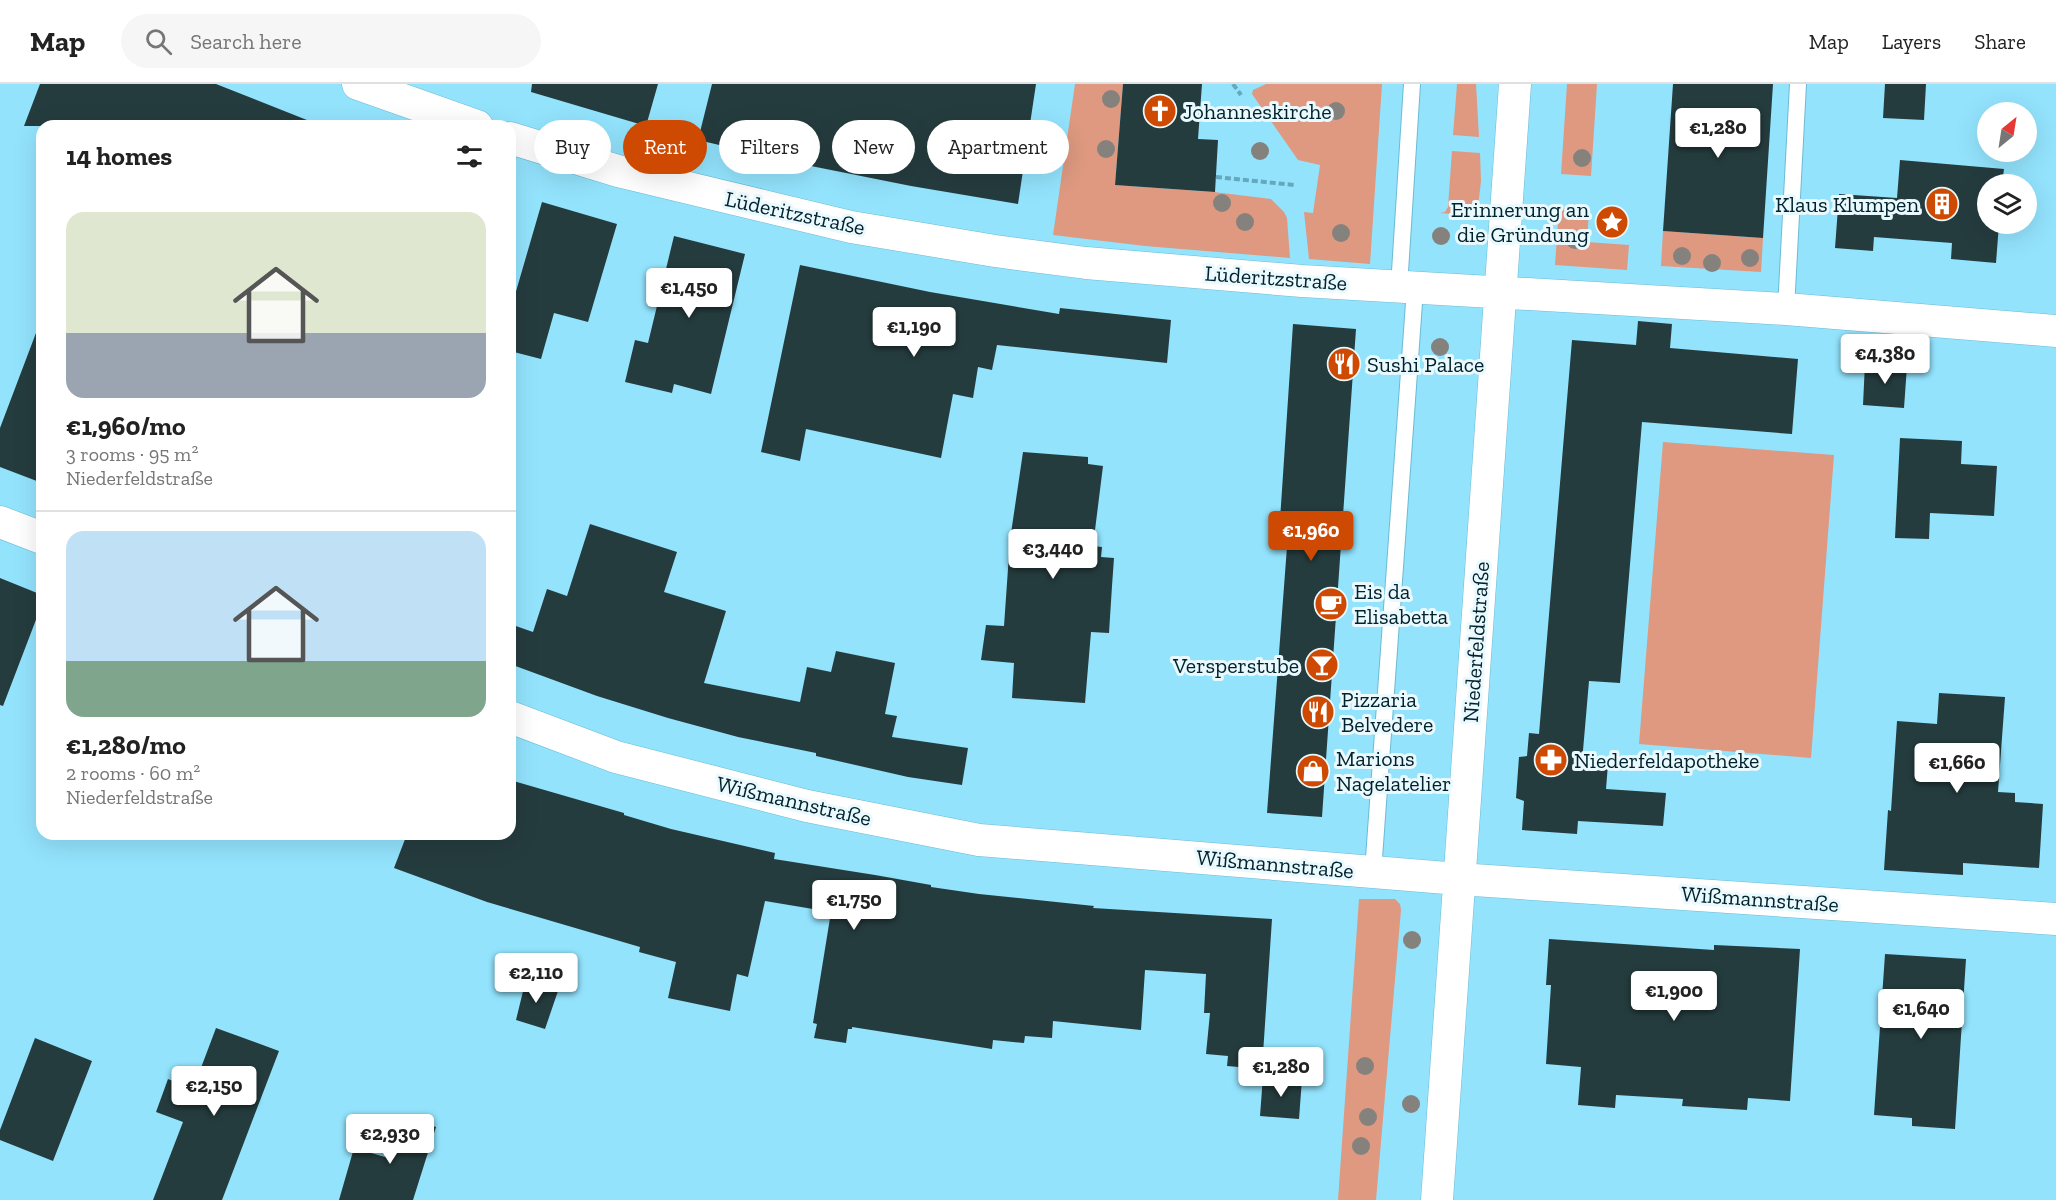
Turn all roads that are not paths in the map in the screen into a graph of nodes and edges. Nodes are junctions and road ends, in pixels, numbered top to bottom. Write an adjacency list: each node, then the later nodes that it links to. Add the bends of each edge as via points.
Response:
1 (358, 84): 5 (street)
2 (1412, 84): 7 (lane)
3 (1515, 84): 8 (street, Niederfeldstraße)
4 (1798, 84): 9 (lane)
5 (460, 120)
6 (516, 140): 7 (street, Lüderitzstraße, via 710,195 995,251 1086,263)
7 (1407, 288): 8 (street, Lüderitzstraße); 14 (lane)
8 (1502, 294): 9 (street, Lüderitzstraße); 15 (street, Niederfeldstraße)
9 (1785, 309): 10 (street, Lüderitzstraße)
10 (2056, 331)
11 (0, 522): 12 (street)
12 (36, 536)
13 (516, 719): 14 (street, Wißmannstraße, via 616,758 807,806 979,840)
14 (1373, 872): 15 (street, Wißmannstraße)
15 (1459, 879): 16 (street, Wißmannstraße); 17 (street, Niederfeldstraße)
16 (2056, 919)
17 (1437, 1200)

